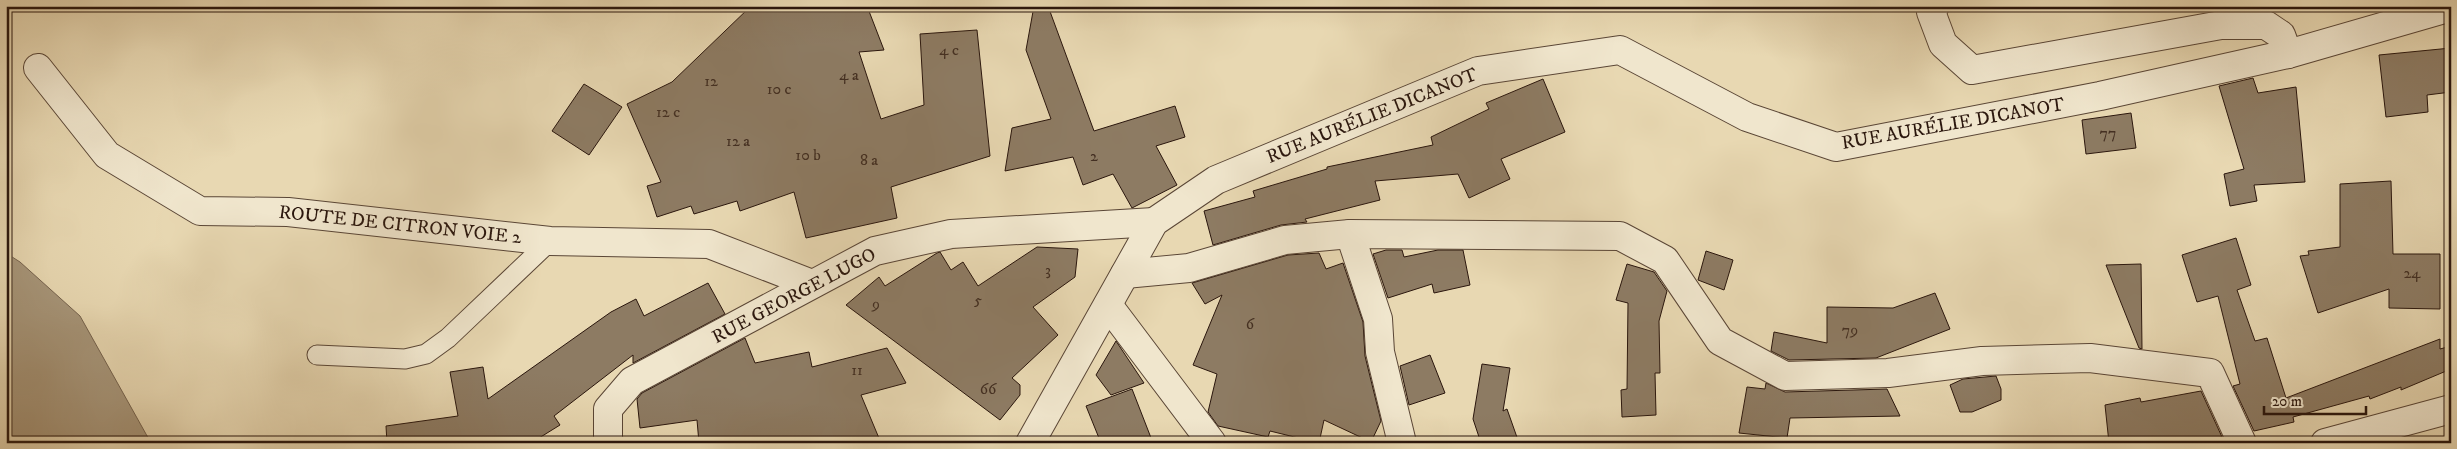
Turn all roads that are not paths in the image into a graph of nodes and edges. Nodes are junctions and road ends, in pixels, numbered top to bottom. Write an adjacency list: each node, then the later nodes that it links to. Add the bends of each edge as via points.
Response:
1 (1935, 6): 3 (street, via 1931,12 1943,44 1972,70 2221,25 2266,25 2281,35)
2 (2451, 7): 3 (street, RUE AURÉLIE DICANOT)
3 (2288, 54): 5 (street, RUE AURÉLIE DICANOT, via 2100,96 1836,147 1747,117 1620,50 1478,71 1216,180)
4 (38, 68): 7 (street, ROUTE DE CITRON VOIE 2, via 107,155 200,211 288,212)
5 (1154, 222): 8 (street, RUE AURÉLIE DICANOT); 9 (street, RUE GEORGE LUGO, via 951,234 875,251)
6 (1350, 234): 8 (street, via 1285,240 1189,268); 16 (street, via 1378,319 1380,352); 17 (street, via 1620,236 1665,260 1720,341 1785,376 1888,373 1982,360 2090,358 2210,373)
7 (550, 241): 9 (street, ROUTE DE CITRON VOIE 2, via 709,244); 11 (lane, via 448,338 426,354 405,359)
8 (1125, 274): 10 (street, RUE AURÉLIE DICANOT)
9 (812, 284): 13 (street, RUE GEORGE LUGO, via 632,381 608,409)
10 (1108, 305): 14 (street, RUE AURÉLIE DICANOT); 15 (street)
11 (316, 356)
12 (2451, 409): 18 (street)
13 (608, 443)
14 (1030, 443)
15 (1212, 443)
16 (1402, 443)
17 (2242, 443)
18 (2325, 443)

